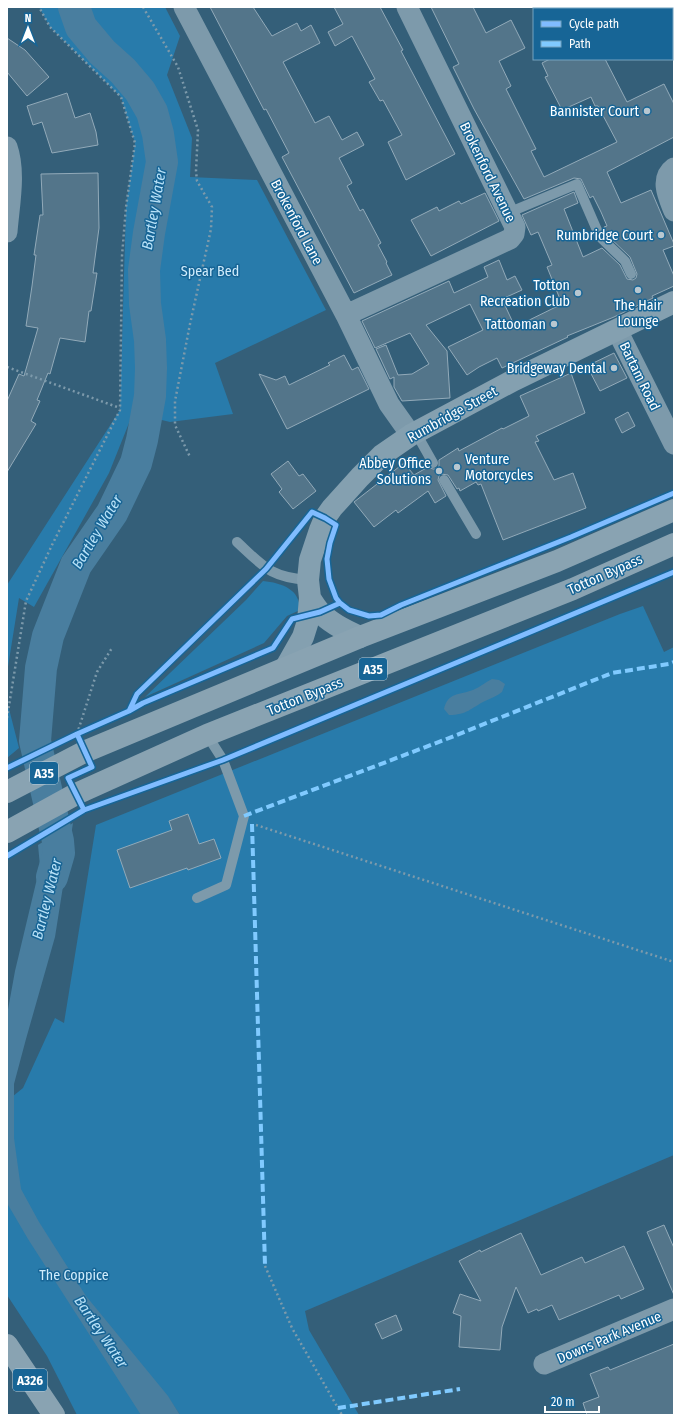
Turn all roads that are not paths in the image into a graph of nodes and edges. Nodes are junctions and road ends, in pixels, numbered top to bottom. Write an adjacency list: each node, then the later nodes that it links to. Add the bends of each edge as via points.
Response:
1 (184, 7): 10 (street, Brokenford Lane)
2 (407, 7): 6 (street, Brokenford Avenue)
3 (7, 147): 7 (street, via 11,182)
4 (674, 168): 5 (street, via 666,179 665,190)
5 (674, 211)
6 (508, 213): 8 (lane, via 577,184 600,237 625,261); 10 (street, Brokenford Avenue, via 515,227 510,239)
7 (7, 232)
8 (631, 274)
9 (674, 302): 11 (main road, Rumbridge Street)
10 (346, 315): 12 (street, Brokenford Lane, via 388,404)
11 (617, 330): 12 (main road, Rumbridge Street, via 514,380); 13 (street, Bartam Road)
12 (414, 434): 14 (lane); 20 (main road, Rumbridge Street, via 382,455 356,480 325,518 310,560)
13 (674, 444)
14 (433, 463)
15 (444, 480): 17 (lane)
16 (674, 510): 21 (main road, A35, via 557,561)
17 (476, 534)
18 (237, 542): 20 (lane, via 266,569 293,579)
19 (674, 544): 23 (main road, Totton Bypass / A35, via 573,589)
20 (309, 589): 21 (main road, via 320,612); 22 (main road, Rumbridge Street, via 308,621 303,637)
21 (360, 637): 22 (main road, A35)
22 (286, 667): 24 (main road, A35, via 193,708 79,742)
23 (206, 735): 25 (main road, Totton Bypass / A35, via 73,796); 26 (lane, via 223,760 244,816 226,885)
24 (9, 791)
25 (14, 828)
26 (197, 898)
27 (674, 1309): 29 (street, Downs Park Avenue)
28 (7, 1345): 30 (main road, A326)
29 (544, 1364)
30 (54, 1415)

